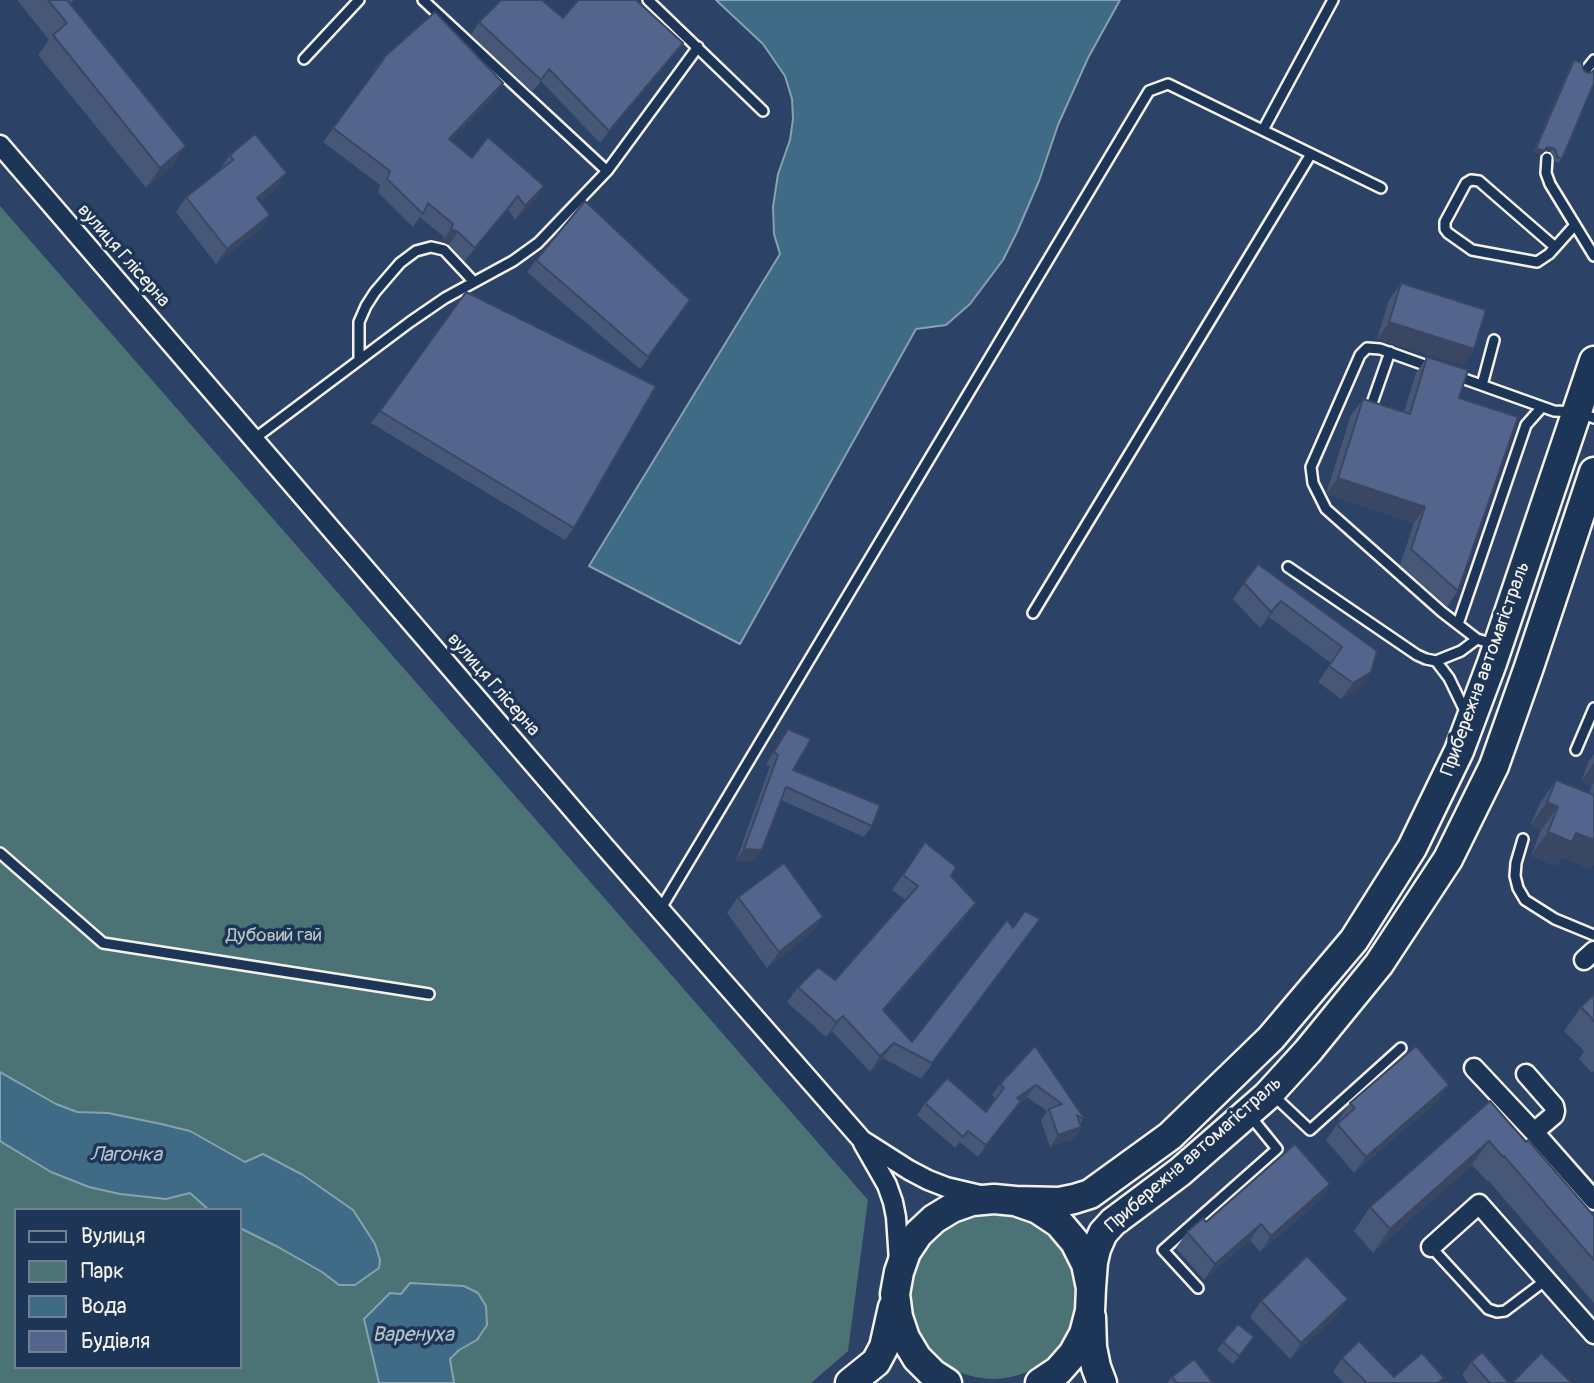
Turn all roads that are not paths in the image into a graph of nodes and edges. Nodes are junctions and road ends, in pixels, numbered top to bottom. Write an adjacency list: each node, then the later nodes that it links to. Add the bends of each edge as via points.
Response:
1 (359, 0): 6 (lane)
2 (424, 0): 14 (lane)
3 (648, 0): 5 (lane)
4 (1333, 0): 10 (lane)
5 (698, 47): 9 (lane); 14 (lane)
6 (304, 59)
7 (1594, 60): 8 (lane)
8 (1586, 70)
9 (763, 111)
10 (1263, 130): 12 (lane); 42 (lane, via 1168,84 1149,91)
11 (0, 145): 28 (street, вулиця Глісерна)
12 (1311, 154): 15 (lane); 31 (lane)
13 (1547, 158): 16 (lane, via 1550,184)
14 (607, 171): 19 (lane, via 538,243)
15 (1381, 188)
16 (1575, 225): 17 (lane); 18 (lane)
17 (1555, 247): 17 (lane, via 1537,262 1472,250 1448,233 1445,222 1466,183 1479,181)
18 (1594, 256)
19 (474, 282): 22 (lane); 22 (lane, via 444,250 416,251 400,263 366,306 359,322)
20 (1494, 341): 24 (lane)
21 (1390, 352): 24 (lane); 26 (lane); 32 (lane, via 1367,348 1360,355 1311,467 1312,483 1326,509)
22 (359, 360): 28 (lane)
23 (1594, 361): 27 (main road, Прибережна автомагістраль)
24 (1482, 385): 25 (lane)
25 (1542, 407): 27 (lane); 32 (lane, via 1526,425)
26 (1370, 409)
27 (1585, 415): 33 (main road, Прибережна автомагістраль)
28 (254, 439): 42 (street, вулиця Глісерна)
29 (1594, 472): 47 (main road, Прибережна автомагістраль, via 1494,766 1448,859 1379,964)
30 (1288, 567): 34 (lane, via 1417,655)
31 (1033, 612)
32 (1458, 624): 33 (lane)
33 (1488, 642): 34 (lane); 36 (main road, Прибережна автомагістраль)
34 (1436, 661): 36 (lane)
35 (1594, 708): 38 (lane)
36 (1470, 723): 45 (main road, Прибережна автомагістраль, via 1412,848 1354,940)
37 (1594, 734): 38 (lane)
38 (1582, 737): 39 (lane)
39 (1576, 750)
40 (1523, 839): 43 (lane, via 1515,877 1525,900)
41 (0, 853): 44 (lane, via 103,943)
42 (660, 910): 53 (street, вулиця Глісерна)
43 (1594, 935)
44 (429, 994)
45 (1284, 1023): 47 (main road, via 1281,1045 1290,1054); 48 (main road, Прибережна автомагістраль)
46 (1401, 1048): 51 (lane, via 1310,1130)
47 (1308, 1051): 51 (main road, Прибережна автомагістраль)
48 (1246, 1064): 51 (main road, via 1265,1063 1274,1073); 54 (main road, Прибережна автомагістраль, via 1170,1136 1090,1194 1059,1202)
49 (1474, 1068): 52 (street)
50 (1525, 1074): 52 (street, via 1555,1111)
51 (1262, 1100): 59 (lane, via 1277,1149 1163,1250); 60 (main road, Прибережна автомагістраль, via 1102,1233 1093,1262)
52 (1534, 1132): 55 (street)
53 (862, 1140): 54 (street, вулиця Глісерна, via 928,1180); 58 (street, via 893,1202)
54 (1005, 1200): 58 (main road, Прибережна автомагістраль, via 972,1201 934,1219 906,1252); 60 (main road, via 1038,1209 1059,1223 1086,1264)
55 (1594, 1200)
56 (1431, 1247): 57 (lane, via 1488,1309 1497,1312 1505,1311); 57 (street, via 1479,1204)
57 (1546, 1280): 61 (street)
58 (897, 1283): 62 (main road, Прибережна автомагістраль, via 884,1347 876,1362); 63 (main road, via 898,1317 905,1338 916,1358)
59 (1198, 1288)
60 (1091, 1299): 64 (main road, Прибережна автомагістраль, via 1084,1334 1073,1354); 65 (main road, via 1092,1347)
61 (1594, 1334)
62 (850, 1383)
63 (947, 1383)
64 (1040, 1383)
65 (1102, 1383)

